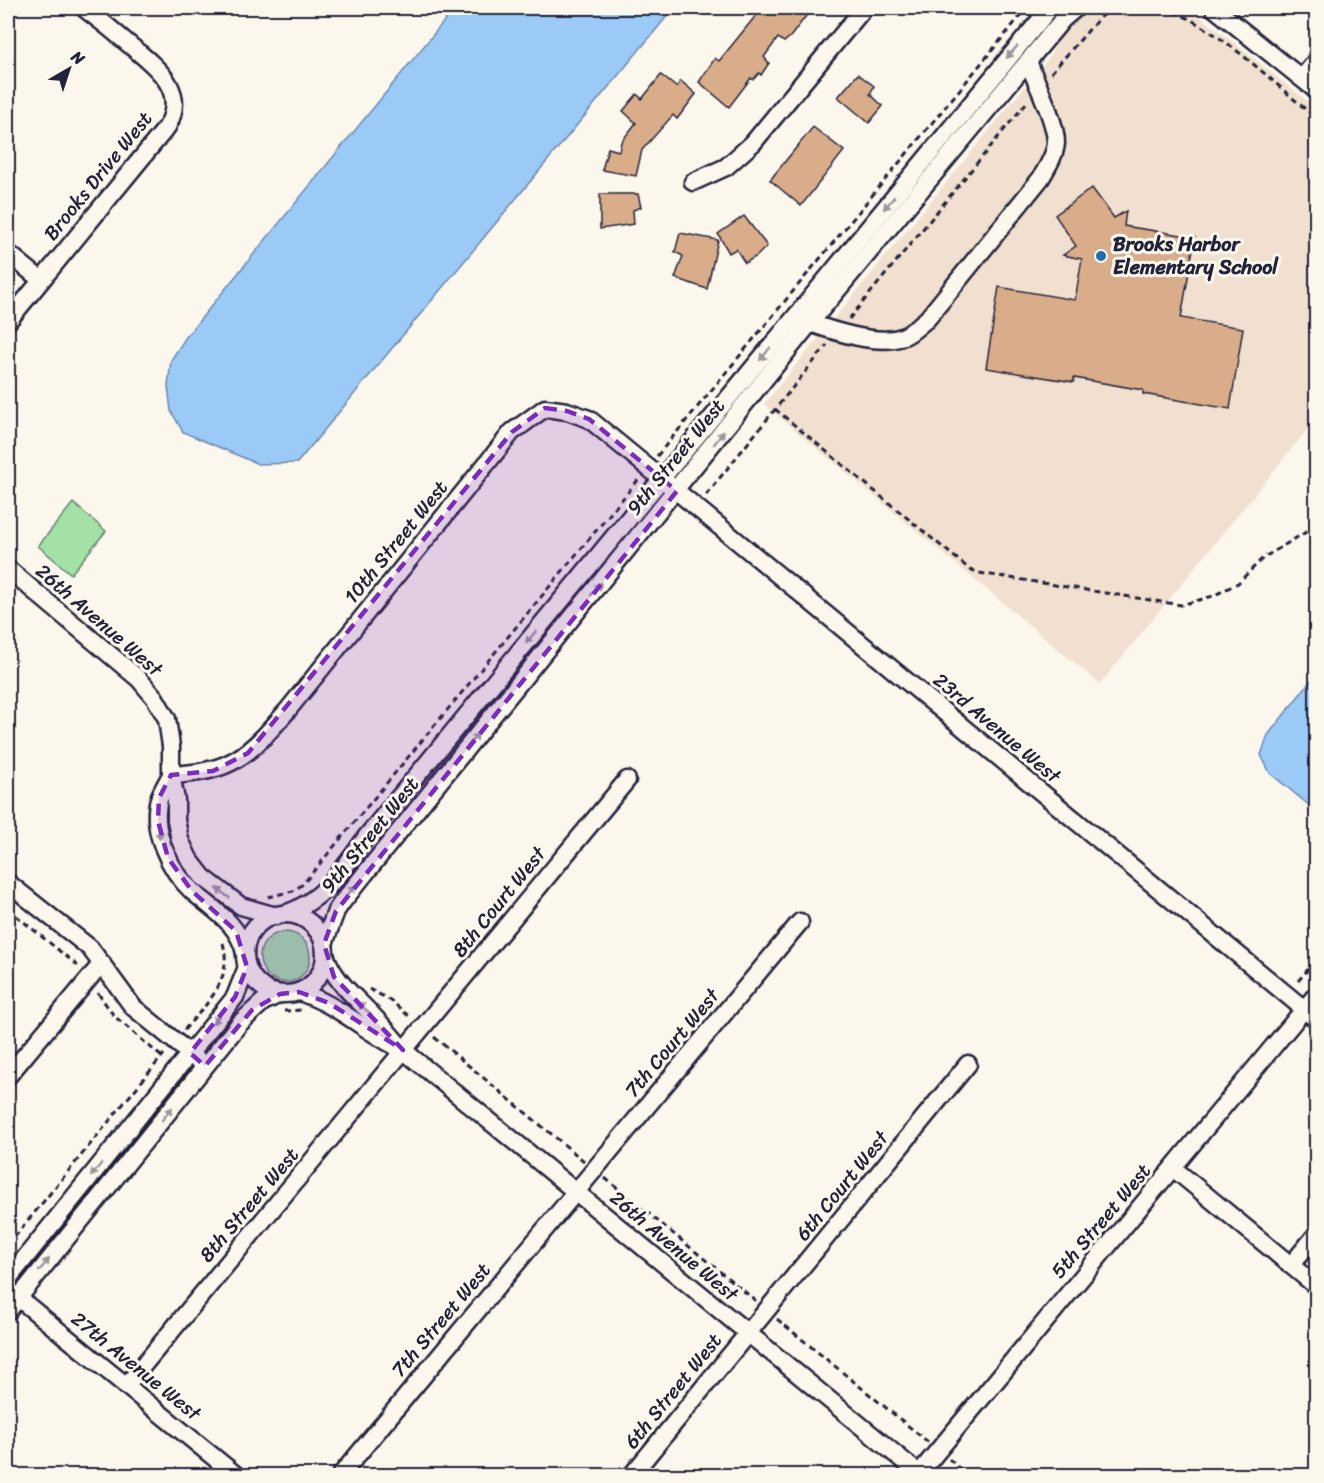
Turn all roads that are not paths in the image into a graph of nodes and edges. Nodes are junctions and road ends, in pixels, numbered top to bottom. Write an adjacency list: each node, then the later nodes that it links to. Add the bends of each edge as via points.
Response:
1 (84, 8): 12 (street, Brooks Drive West, via 160,70 174,93 173,111 167,127)
2 (864, 8): 10 (street, via 753,142 726,167)
3 (1050, 8): 15 (street, 9th Street West, one-way to 15)
4 (1076, 8): 6 (street, 9th Street West)
5 (1216, 8): 8 (street)
6 (1028, 61): 14 (street, 9th Street West); 14 (street, via 1056,142 1053,156 1041,178 927,319 904,337 885,339 837,333)
7 (1317, 61): 8 (street)
8 (1302, 78): 9 (street)
9 (1317, 90)
10 (693, 182)
11 (8, 253): 12 (street)
12 (41, 280): 13 (street, Brooks Drive West)
13 (8, 321)
14 (810, 323): 16 (street, 9th Street West, one-way to 14)
15 (662, 478): 16 (street, 23rd Avenue West); 18 (street, 10th Street West, via 588,419 545,408 512,432 264,738 232,764 213,771); 21 (street, 9th Street West, one-way to 21, via 367,836 332,884 308,904)
16 (677, 491): 23 (street, 9th Street West, one-way to 16, via 343,901); 29 (street, 23rd Avenue West)
17 (8, 568): 18 (street, 26th Avenue West, via 139,679 155,698 167,718)
18 (171, 775): 21 (street, 26th Avenue West, one-way to 18, via 241,906 203,877 180,840); 24 (street, 26th Avenue West, one-way to 24, via 159,798 161,842 192,891 236,931)
19 (627, 780): 30 (street, 8th Court West)
20 (8, 883): 25 (street, via 90,948)
21 (280, 915): 23 (street, via 298,916 309,922); 24 (street, via 266,919 251,934)
22 (800, 922): 36 (street, 7th Court West)
23 (324, 949): 26 (street, via 318,978); 30 (street, 26th Avenue West, one-way to 23, via 334,977)
24 (246, 960): 27 (street, via 260,985); 31 (street, one-way to 31, via 234,997)
25 (102, 963): 31 (street, via 134,1007); 34 (street)
26 (299, 992): 27 (street); 30 (street, 26th Avenue West, via 329,1003 367,1032)
27 (280, 994): 33 (street, via 252,1010)
28 (1317, 995): 29 (street, 5th Street West)
29 (1311, 1014): 35 (street, 5th Street West)
30 (403, 1050): 36 (street, 26th Avenue West); 43 (street, 8th Street West)
31 (190, 1053): 33 (street); 39 (street, one-way to 39)
32 (968, 1064): 42 (street, 6th Court West)
33 (205, 1066): 41 (street, one-way to 33)
34 (8, 1076)
35 (1173, 1168): 38 (street); 44 (street, 5th Street West)
36 (575, 1192): 42 (street, 26th Avenue West); 46 (street, 7th Street West)
37 (1317, 1235): 38 (street)
38 (1291, 1265): 40 (street)
39 (8, 1279)
40 (1317, 1286)
41 (11, 1300): 43 (street, 27th Avenue West)
42 (747, 1333): 44 (street, 26th Avenue West); 47 (street, 6th Street West)
43 (126, 1386): 45 (street, 27th Avenue West)
44 (919, 1475)
45 (237, 1476)
46 (340, 1476)
47 (631, 1476)

